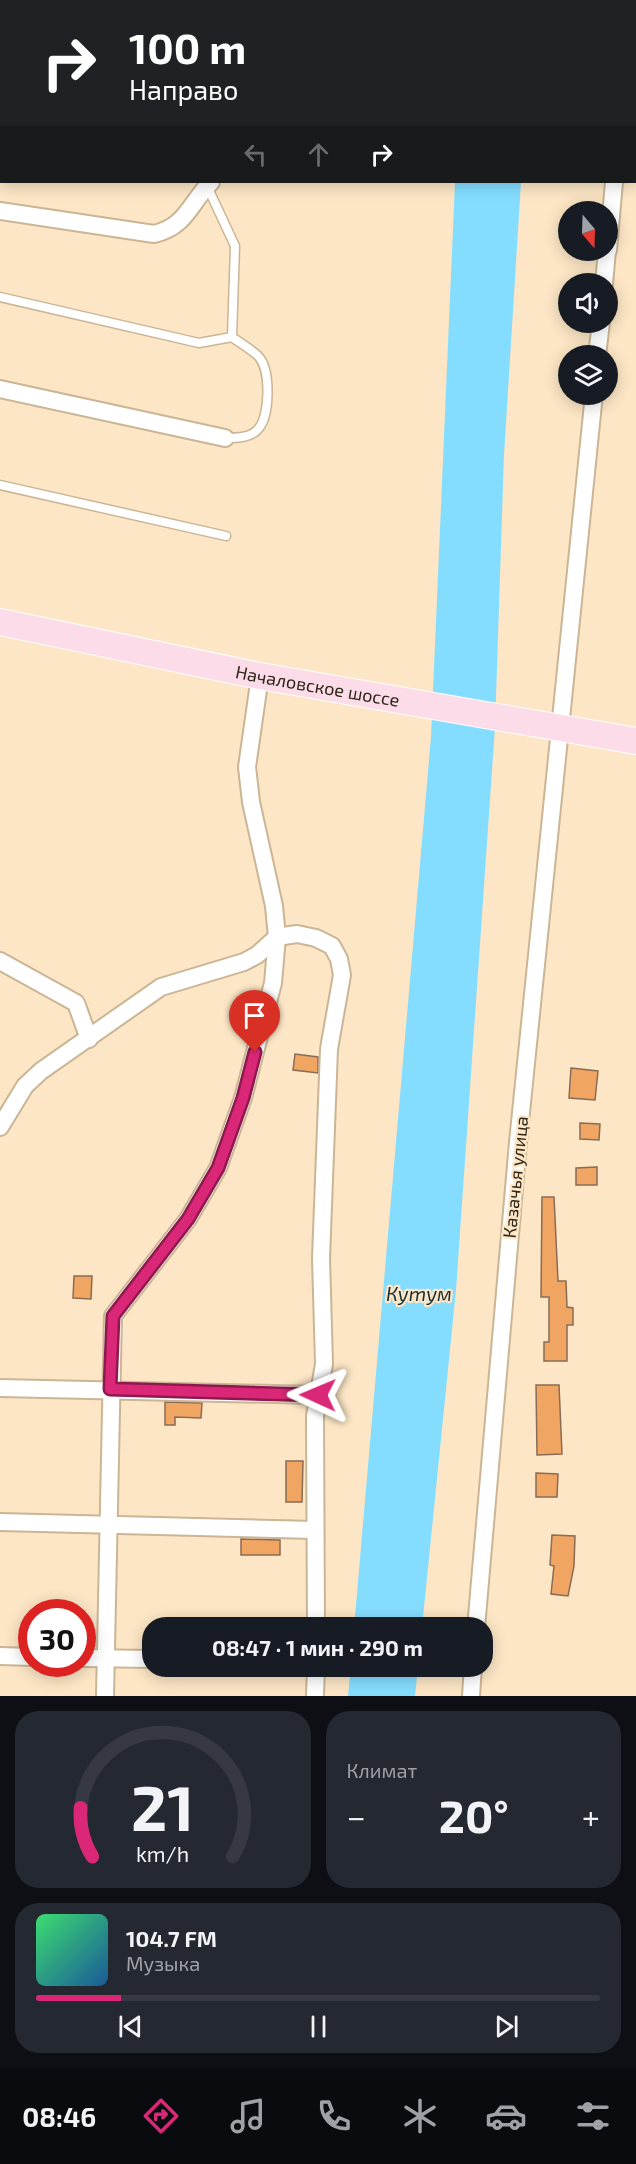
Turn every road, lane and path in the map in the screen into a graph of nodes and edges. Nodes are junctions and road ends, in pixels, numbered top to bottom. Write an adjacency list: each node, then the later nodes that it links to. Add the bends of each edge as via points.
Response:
1 (614, 183): 3 (street)
2 (209, 184): 4 (street, via 181,221 170,230 154,234); 6 (lane, via 235,246)
3 (612, 201)
4 (0, 211)
5 (0, 297): 6 (lane, via 199,343)
6 (231, 337): 9 (lane, via 260,358 267,381 268,409 259,429 244,437)
7 (0, 389): 9 (street)
8 (593, 405): 14 (street, Казачья улица)
9 (225, 438)
10 (0, 485): 11 (lane)
11 (226, 536)
12 (0, 622): 13 (main road, Началовское шоссе)
13 (260, 676): 14 (main road, Началовское шоссе); 16 (street, via 247,767)
14 (562, 727): 15 (main road, Началовское шоссе); 27 (street, Казачья улица, via 542,889)
15 (636, 741)
16 (277, 937): 18 (street, via 244,962 161,987); 21 (street, via 273,982 243,1098 218,1168 188,1219 113,1316); 22 (street, via 297,934 332,946 342,975 329,1049 321,1258 324,1364)
17 (0, 961): 18 (street, via 76,1003)
18 (89, 1040): 19 (street, via 25,1086)
19 (0, 1127)
20 (0, 1388): 21 (street)
21 (110, 1389): 22 (street); 24 (street)
22 (318, 1395): 25 (street)
23 (0, 1522): 24 (street)
24 (108, 1526): 25 (street); 31 (street)
25 (315, 1530): 26 (street)
26 (316, 1617)
27 (477, 1617)
28 (0, 1656): 29 (street)
29 (18, 1657)
30 (96, 1659): 31 (street)
31 (105, 1659): 32 (street); 35 (street)
32 (142, 1659)
33 (316, 1677): 36 (street)
34 (472, 1677): 37 (street)
35 (105, 1696)
36 (315, 1696)
37 (471, 1696)

